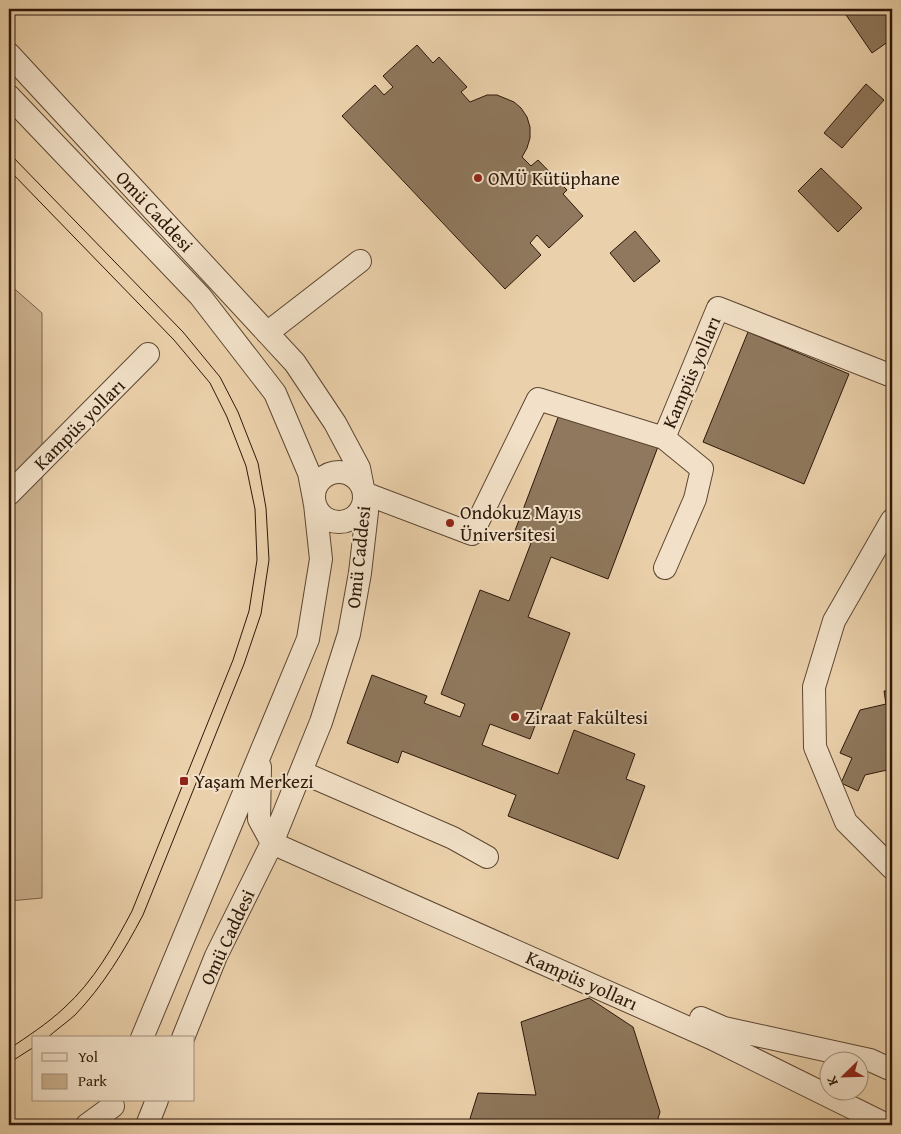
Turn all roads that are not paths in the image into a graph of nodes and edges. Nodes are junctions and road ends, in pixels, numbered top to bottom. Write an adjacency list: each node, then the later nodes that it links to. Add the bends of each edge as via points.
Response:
1 (9, 54): 4 (street, Omü Caddesi)
2 (9, 96): 10 (street, Omü Caddesi, via 200,296 275,393 309,473)
3 (360, 261): 4 (street)
4 (267, 333): 8 (street, Omü Caddesi, via 294,363 335,423 359,468)
5 (148, 354): 9 (street, Kampüs yolları)
6 (892, 376): 7 (street, Kampüs yolları, via 718,308)
7 (664, 438): 8 (street, Kampüs yolları, via 538,399 472,534); 12 (street, via 702,469 695,499)
8 (364, 493): 10 (street, via 362,510 349,521 332,522 324,518); 10 (street, via 357,478 342,471 334,472 326,475 315,487); 14 (street, Omü Caddesi, via 366,512 360,573 349,634)
9 (9, 494)
10 (314, 504): 13 (street, Omü Caddesi, via 321,559 308,639)
11 (892, 520): 18 (street, via 834,621 814,687 816,747 846,822)
12 (665, 568)
13 (260, 756): 15 (street, Omü Caddesi); 16 (street, via 259,819)
14 (301, 772): 16 (street, Omü Caddesi); 17 (street, via 453,838)
15 (226, 836): 16 (street); 19 (street, Omü Caddesi)
16 (272, 836): 20 (street, Omü Caddesi, via 216,956); 21 (street, via 724,1028 870,1060); 26 (street, Kampüs yolları, via 711,1038)
17 (487, 858)
18 (892, 868)
19 (143, 1036)
20 (184, 1036)
21 (892, 1070)
22 (156, 1102): 25 (street)
23 (111, 1111): 24 (street)
24 (87, 1125)
25 (147, 1125)
26 (887, 1125)

